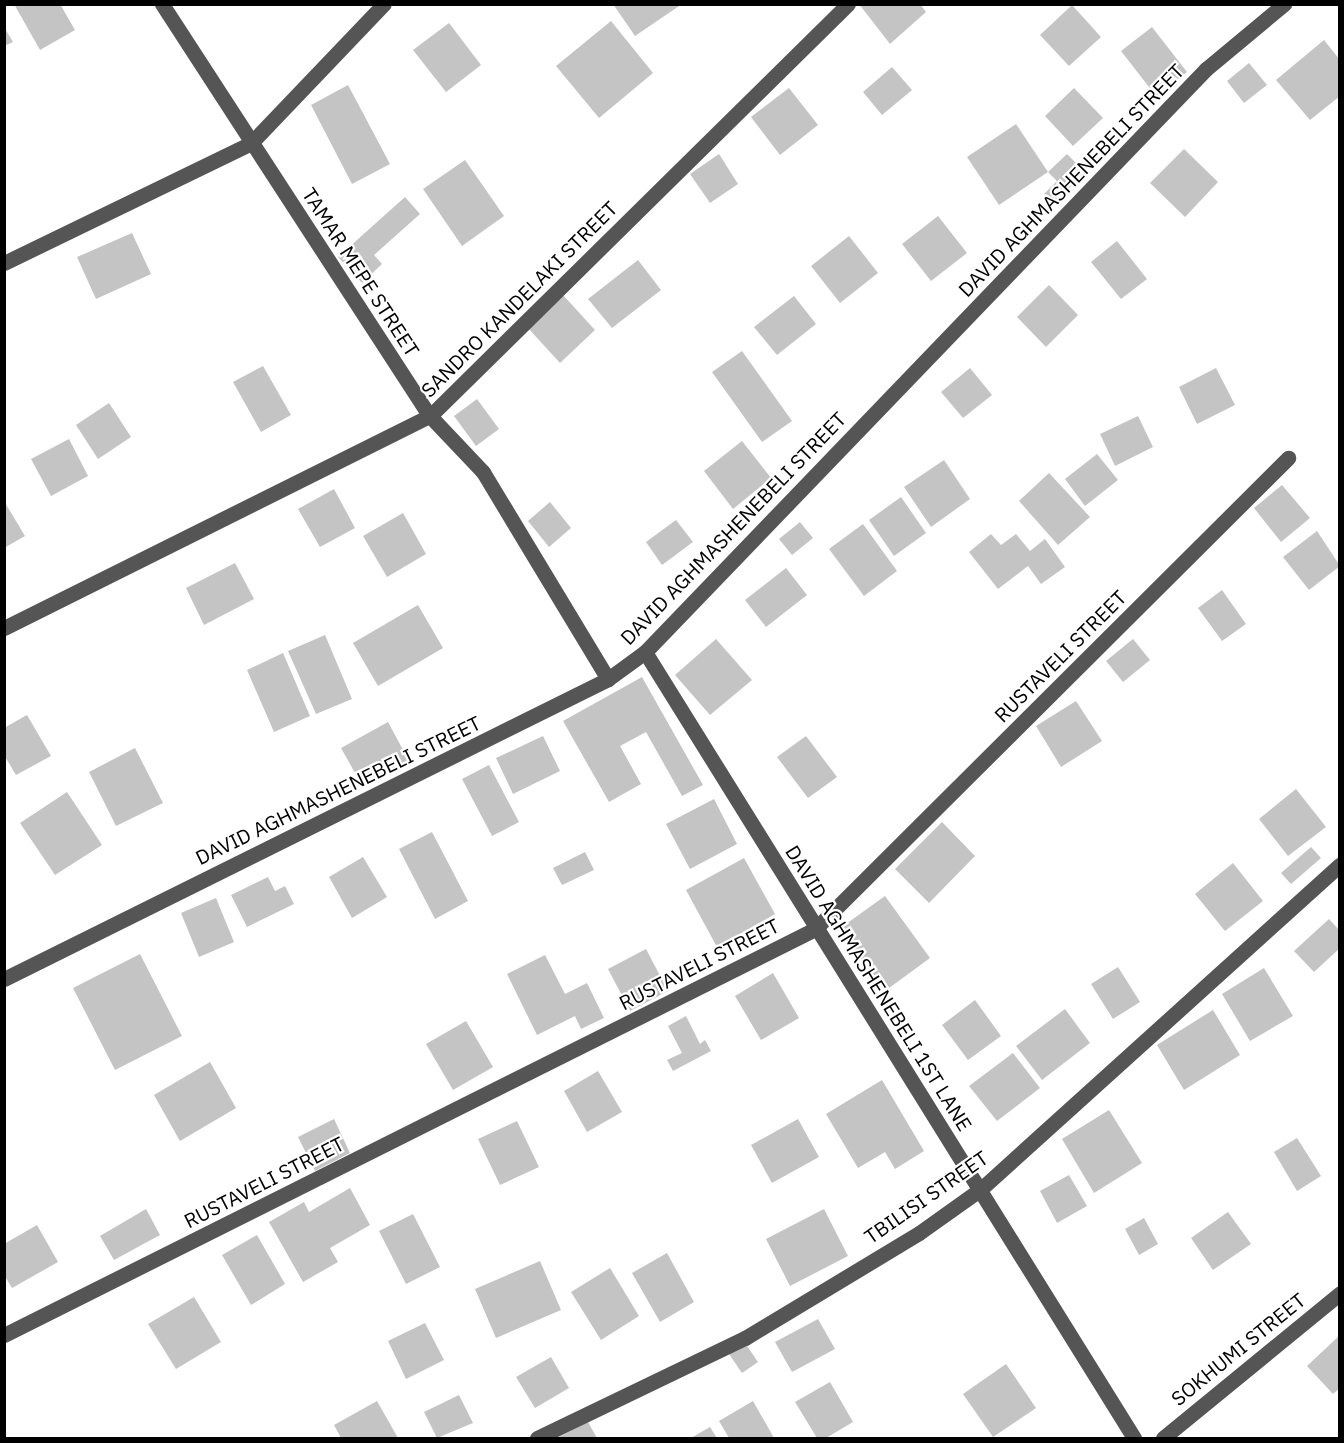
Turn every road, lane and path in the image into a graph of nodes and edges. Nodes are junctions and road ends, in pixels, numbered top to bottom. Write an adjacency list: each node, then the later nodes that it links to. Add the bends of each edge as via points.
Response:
1 (162, 4): 5 (street, TAMAR MEPE STREET)
2 (384, 4): 5 (street)
3 (848, 4): 7 (street, SANDRO KANDELAKI STREET)
4 (1284, 4): 10 (street, DAVID AGHMASHENEBELI STREET, via 1206,69)
5 (251, 142): 6 (street); 7 (street, TAMAR MEPE STREET)
6 (4, 263)
7 (430, 416): 9 (street, SANDRO KANDELAKI STREET); 11 (street, TAMAR MEPE STREET, via 483,472)
8 (1288, 459): 13 (street, RUSTAVELI STREET)
9 (4, 628)
10 (645, 652): 11 (street, DAVID AGHMASHENEBELI STREET); 13 (street, DAVID AGHMASHENEBELI 1ST LANE)
11 (608, 679): 14 (street, DAVID AGHMASHENEBELI STREET)
12 (1340, 865): 15 (street, TBILISI STREET)
13 (815, 929): 15 (street, DAVID AGHMASHENEBELI 1ST LANE); 17 (street, RUSTAVELI STREET)
14 (4, 979)
15 (982, 1188): 18 (street, TBILISI STREET, via 919,1233 745,1338); 19 (street, DAVID AGHMASHENEBELI 1ST LANE)
16 (1340, 1293): 20 (street, SOKHUMI STREET)
17 (4, 1335)
18 (537, 1438)
19 (1134, 1438)
20 (1163, 1438)

